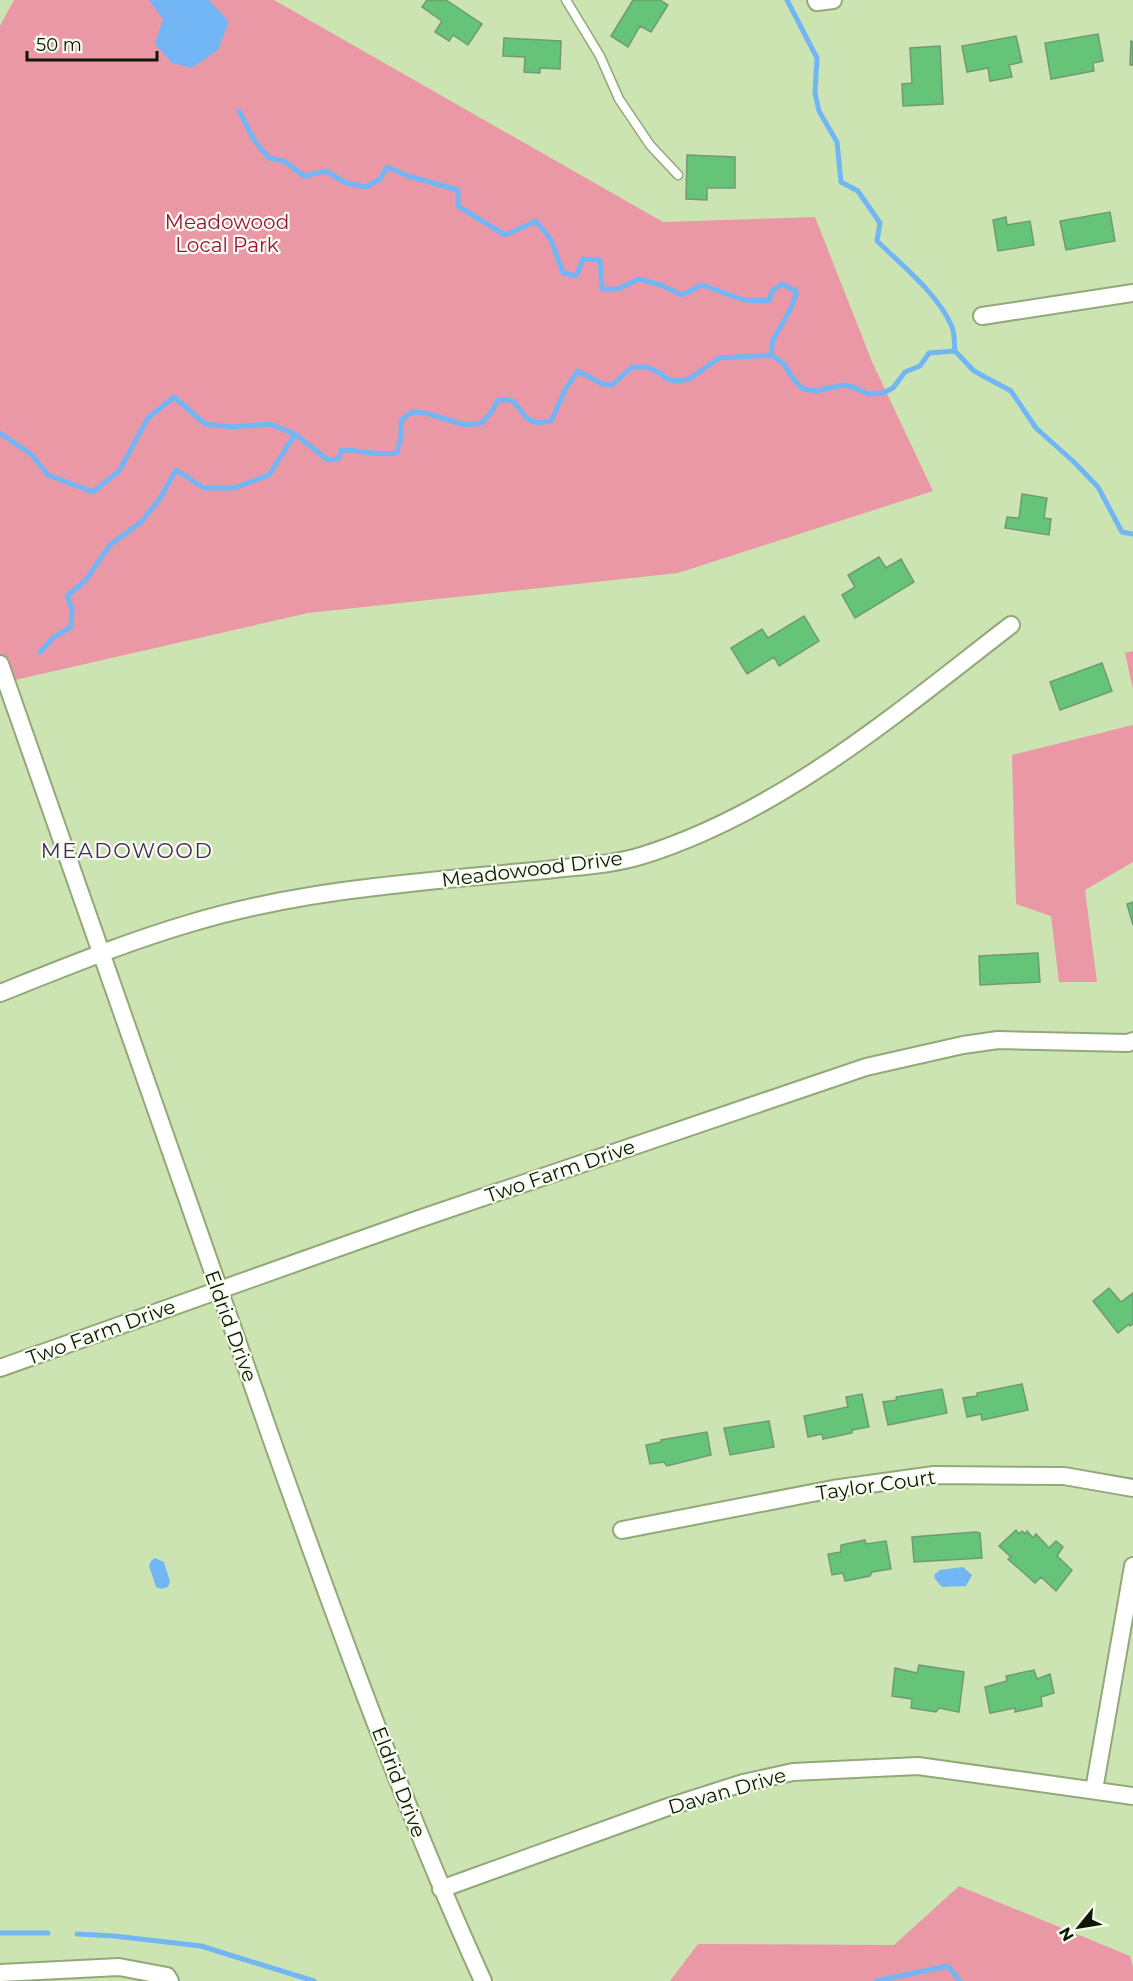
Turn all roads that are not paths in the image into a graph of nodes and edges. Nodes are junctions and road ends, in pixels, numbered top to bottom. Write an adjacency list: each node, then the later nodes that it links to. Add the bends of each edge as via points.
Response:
1 (566, 0): 2 (lane, via 600,56 619,99 650,145)
2 (678, 175)
3 (1133, 293): 4 (street)
4 (982, 316)
5 (1011, 625): 7 (street, Meadowood Drive, via 874,730 781,792 710,829 643,856 272,902 192,922)
6 (0, 664): 7 (street, Eldrid Drive)
7 (101, 953): 8 (street, Meadowood Drive); 10 (street, Eldrid Drive)
8 (0, 993)
9 (1133, 1041): 10 (street, Two Farm Drive, via 998,1041 866,1067)
10 (218, 1291): 11 (street, Two Farm Drive); 17 (street, Eldrid Drive, via 321,1579)
11 (0, 1368)
12 (1133, 1488): 13 (street, Taylor Court, via 1064,1476 934,1475 833,1489)
13 (622, 1530)
14 (1133, 1566): 15 (street)
15 (1094, 1790): 16 (street, Davan Drive); 17 (street, Davan Drive, via 918,1766 793,1772 743,1783 666,1808)
16 (1133, 1796)
17 (441, 1889): 20 (street, Eldrid Drive)
18 (0, 1973): 19 (street, via 119,1967 167,1976)
19 (171, 1981)
20 (483, 1981)

